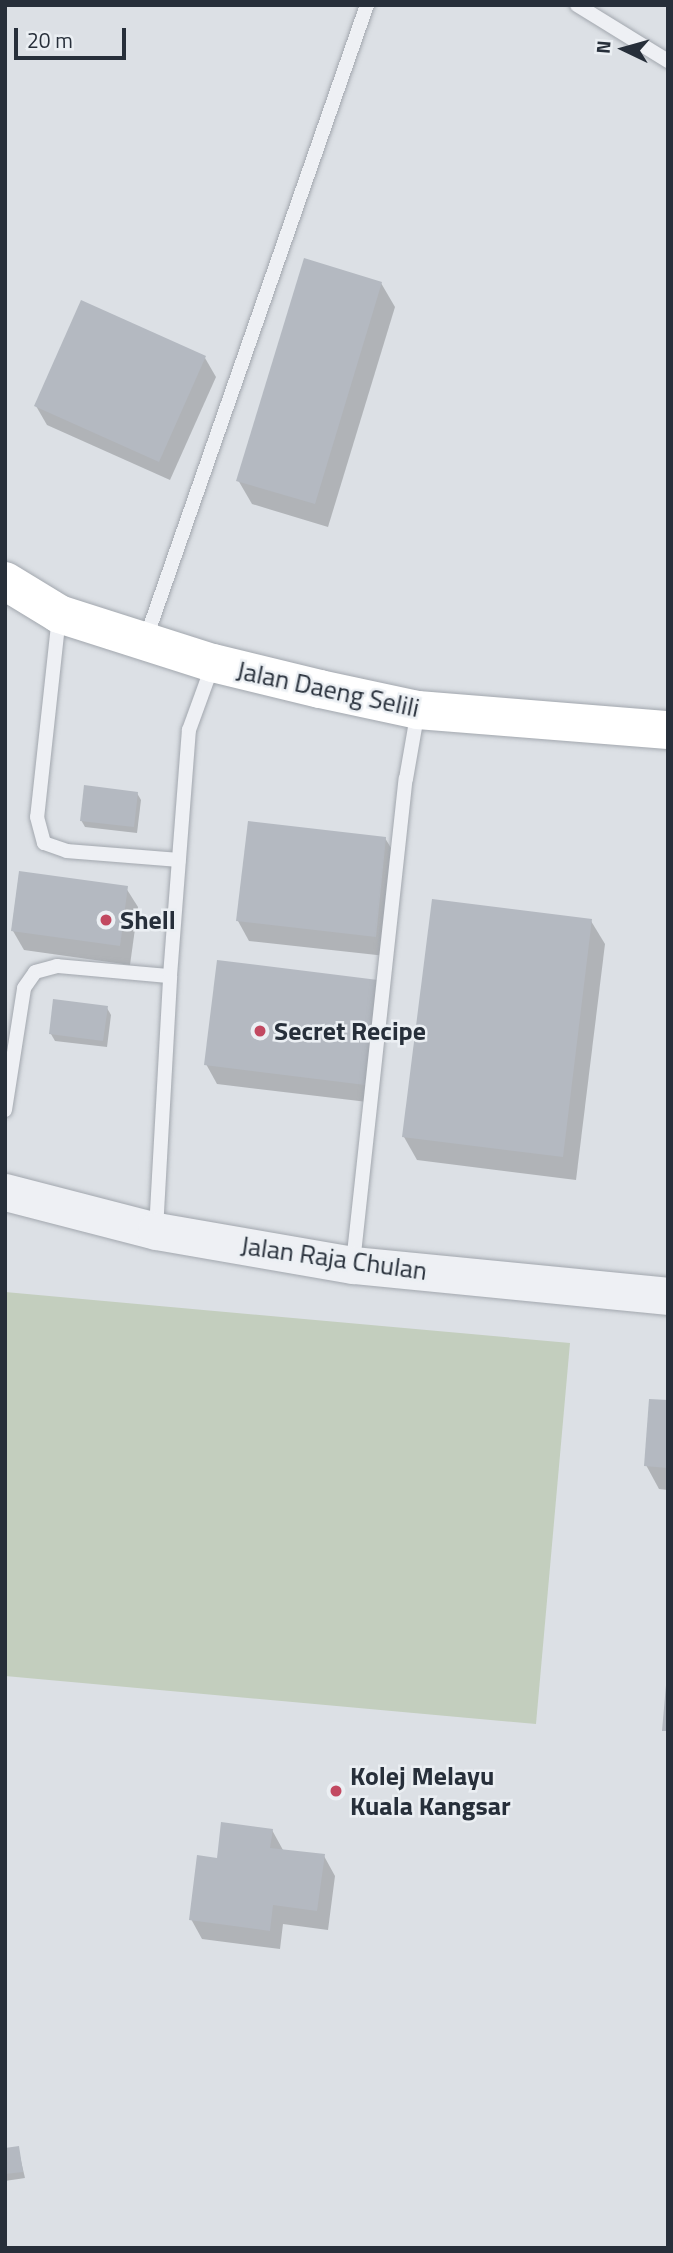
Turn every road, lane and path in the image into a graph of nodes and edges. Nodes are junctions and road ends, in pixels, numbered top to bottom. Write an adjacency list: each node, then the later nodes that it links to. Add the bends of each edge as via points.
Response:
1 (367, 5): 6 (lane)
2 (578, 5): 3 (lane)
3 (668, 61)
4 (5, 581): 5 (highway, Jalan Daeng Selili)
5 (60, 614): 6 (highway, Jalan Daeng Selili); 10 (lane, via 37,817 44,843 68,851)
6 (145, 642): 7 (highway, Jalan Daeng Selili)
7 (213, 663): 8 (highway, Jalan Daeng Selili); 10 (lane, via 189,730)
8 (418, 710): 9 (highway, Jalan Daeng Selili); 15 (lane, via 406,779)
9 (668, 730)
10 (179, 860): 11 (lane)
11 (170, 976): 12 (lane, via 57,966 35,972 24,988); 14 (lane)
12 (5, 1110)
13 (5, 1192): 14 (street, Jalan Raja Chulan)
14 (156, 1231): 15 (street, Jalan Raja Chulan)
15 (353, 1265): 16 (street, Jalan Raja Chulan)
16 (668, 1296)

